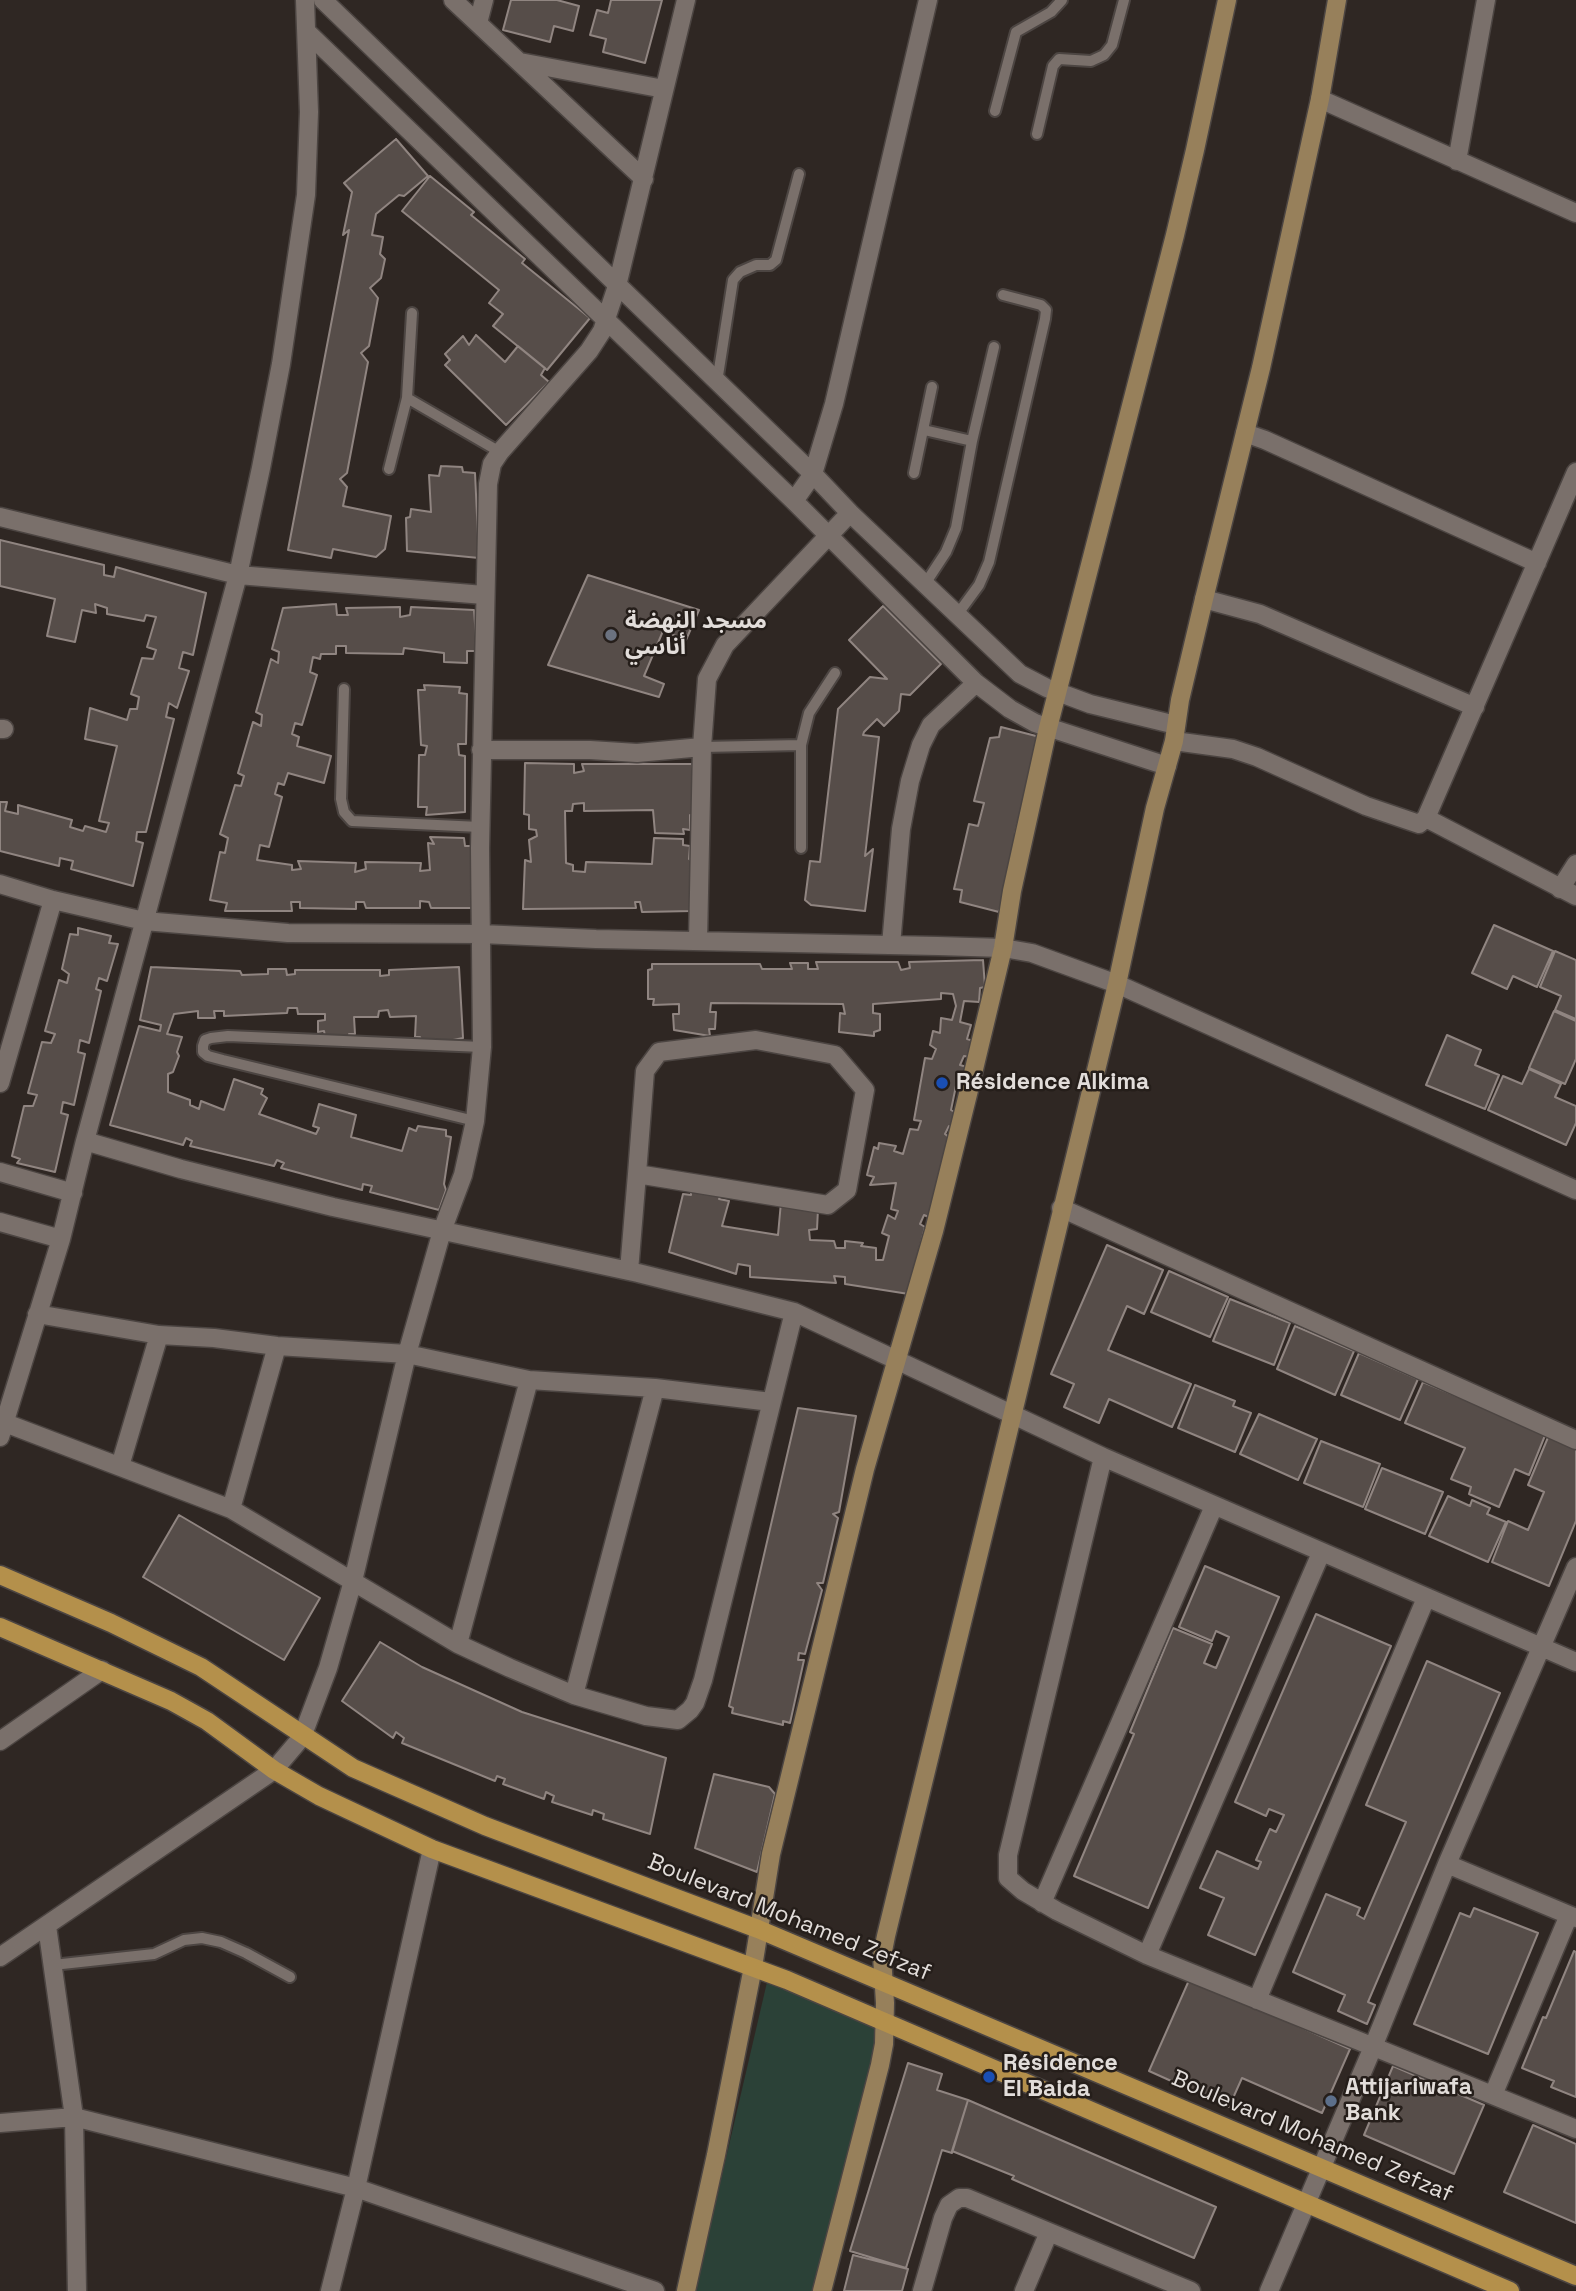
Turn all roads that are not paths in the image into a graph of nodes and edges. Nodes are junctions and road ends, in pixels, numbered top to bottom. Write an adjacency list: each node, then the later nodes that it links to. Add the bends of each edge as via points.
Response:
1 (305, 0): 13 (street)
2 (323, 0): 23 (street)
3 (453, 0): 12 (street)
4 (484, 0): 12 (street)
5 (685, 0): 15 (street)
6 (928, 0): 38 (street, via 854,326)
7 (1062, 0): 17 (lane, via 1051,12 1016,32)
8 (1124, 0): 18 (lane, via 1112,45 1104,55 1091,61 1059,59 1053,66)
9 (1227, 0): 52 (street, via 1195,150)
10 (1337, 0): 16 (street)
11 (1486, 0): 19 (street)
12 (478, 23): 14 (street)
13 (308, 33): 26 (street); 44 (street, via 306,195 281,364)
14 (520, 62): 15 (street); 21 (street)
15 (664, 89): 21 (street)
16 (1320, 99): 19 (street); 32 (street)
17 (995, 111)
18 (1037, 134)
19 (1457, 161): 22 (street)
20 (799, 174): 28 (lane, via 776,260 740,272 733,280)
21 (644, 179): 23 (street)
22 (1576, 213)
23 (617, 286): 26 (street); 28 (street)
24 (1003, 295): 48 (lane, via 1041,305 1045,319 989,562)
25 (412, 313): 30 (lane)
26 (606, 320): 34 (street, via 589,351); 39 (street)
27 (994, 347): 33 (lane)
28 (717, 382): 38 (street)
29 (932, 387): 31 (lane)
30 (407, 398): 34 (lane); 35 (lane)
31 (924, 430): 33 (lane); 37 (lane)
32 (1245, 433): 43 (street); 47 (street)
33 (972, 441): 45 (lane, via 956,528)
34 (500, 452): 46 (street, via 488,484)
35 (389, 469)
36 (1576, 472): 43 (street)
37 (914, 473)
38 (813, 474): 39 (street); 40 (street)
39 (794, 501): 42 (street)
40 (850, 513): 42 (street); 45 (street)
41 (0, 517): 44 (street)
42 (828, 537): 50 (street); 57 (street, via 725,645 713,664 706,690)
43 (1537, 563): 53 (street)
44 (238, 575): 46 (street); 67 (street)
45 (925, 583): 48 (street)
46 (484, 595): 58 (street)
47 (1204, 599): 53 (street, via 1260,614); 55 (street)
48 (957, 615): 52 (street, via 1020,674)
49 (835, 673): 56 (lane, via 808,713)
50 (976, 683): 54 (street, via 1010,709); 70 (street, via 931,724 909,781)
51 (344, 689): 61 (lane, via 341,799 352,821)
52 (1058, 693): 54 (street); 55 (street)
53 (1475, 707): 60 (street)
54 (1048, 728): 59 (street); 71 (street)
55 (1175, 733): 59 (street); 60 (street, via 1233,749 1410,822 1419,824)
56 (802, 745): 57 (lane); 62 (lane)
57 (702, 747): 58 (street, via 637,753); 69 (street)
58 (481, 750): 61 (street)
59 (1167, 766): 72 (street)
60 (1426, 818): 65 (street)
61 (480, 827): 68 (street)
62 (801, 848)
63 (1576, 864): 65 (street)
64 (0, 884): 66 (street)
65 (1568, 892)
66 (53, 900): 67 (street); 74 (street)
67 (144, 921): 68 (street, via 288,933); 76 (street)
68 (481, 934): 69 (street); 73 (street)
69 (698, 941): 70 (street)
70 (891, 945): 71 (street)
71 (1003, 948): 72 (street, via 1054,960); 91 (street, via 934,1231)
72 (1117, 984): 79 (street); 81 (street)
73 (482, 1047): 75 (street); 75 (lane, via 228,1036 205,1040 202,1046 208,1056)
74 (0, 1083)
75 (475, 1121): 83 (street, via 463,1175)
76 (85, 1141): 80 (street); 83 (street, via 181,1169)
77 (0, 1172): 80 (street)
78 (637, 1174): 78 (street, via 645,1071 659,1052 756,1040 835,1055 865,1090 847,1190 828,1205); 85 (street)
79 (1576, 1190)
80 (73, 1193): 84 (street)
81 (1062, 1208): 95 (street); 97 (street)
82 (0, 1222): 84 (street)
83 (442, 1231): 85 (street); 90 (street)
84 (61, 1239): 87 (street)
85 (629, 1271): 86 (street)
86 (794, 1312): 91 (street); 94 (street)
87 (37, 1314): 88 (street); 96 (street)
88 (159, 1335): 89 (street); 99 (street)
89 (277, 1346): 90 (street); 101 (street)
90 (407, 1353): 92 (street); 105 (street)
91 (895, 1360): 95 (street); 121 (street, via 771,1854)
92 (529, 1380): 93 (street); 108 (street)
93 (655, 1388): 94 (street); 112 (street)
94 (771, 1402): 112 (street, via 703,1680 690,1710 678,1720 646,1716)
95 (1012, 1416): 98 (street); 127 (street, via 886,1936)
96 (1, 1427): 99 (street)
97 (1576, 1440)
98 (1103, 1457): 100 (street); 118 (street, via 1008,1854 1008,1878)
99 (120, 1466): 101 (street)
100 (1214, 1506): 102 (street); 118 (street)
101 (231, 1509): 105 (street)
102 (1321, 1553): 106 (street); 122 (street)
103 (1576, 1567): 109 (street)
104 (0, 1575): 113 (main road, Boulevard Mohamed Zefzaf, via 201,1667)
105 (353, 1581): 108 (street); 113 (street)
106 (1426, 1598): 109 (street); 128 (street)
107 (0, 1626): 111 (main road)
108 (458, 1644): 112 (street)
109 (1540, 1647): 110 (street); 117 (street)
110 (1576, 1662)
111 (102, 1670): 114 (street); 115 (main road, via 207,1721)
112 (574, 1695)
113 (302, 1737): 115 (street); 121 (main road, Boulevard Mohamed Zefzaf, via 353,1768 485,1826)
114 (0, 1741)
115 (274, 1770): 116 (main road); 120 (street)
116 (432, 1849): 125 (main road); 136 (street)
117 (1447, 1864): 119 (street); 130 (street)
118 (1042, 1903): 122 (street)
119 (1573, 1917): 131 (street)
120 (47, 1926): 123 (street); 124 (street)
121 (758, 1929): 125 (street); 127 (main road, Boulevard Mohamed Zefzaf)
122 (1147, 1955): 128 (street)
123 (0, 1957)
124 (53, 1965): 126 (lane, via 154,1955 184,1940 202,1938 246,1953); 132 (street)
125 (753, 1967): 129 (main road); 144 (street)
126 (290, 1977)
127 (883, 1981): 129 (street); 135 (main road, Boulevard Mohamed Zefzaf)
128 (1257, 2000): 130 (street)
129 (884, 2022): 137 (main road); 145 (street, via 877,2078)
130 (1373, 2046): 131 (street); 135 (street)
131 (1493, 2095): 134 (street)
132 (74, 2117): 133 (street); 136 (street); 141 (street)
133 (0, 2123)
134 (1576, 2129)
135 (1322, 2167): 137 (street); 139 (main road, Boulevard Mohamed Zefzaf)
136 (356, 2188): 142 (street); 143 (street)
137 (1307, 2205): 149 (street); 150 (main road)
138 (1049, 2232): 140 (street); 146 (street, via 967,2198 954,2200 943,2218); 147 (street)
139 (1576, 2276)
140 (1150, 2283): 148 (street)
141 (77, 2291)
142 (330, 2291)
143 (655, 2291)
144 (686, 2291)
145 (821, 2291)
146 (922, 2291)
147 (1024, 2291)
148 (1191, 2291)
149 (1269, 2291)
150 (1510, 2291)

